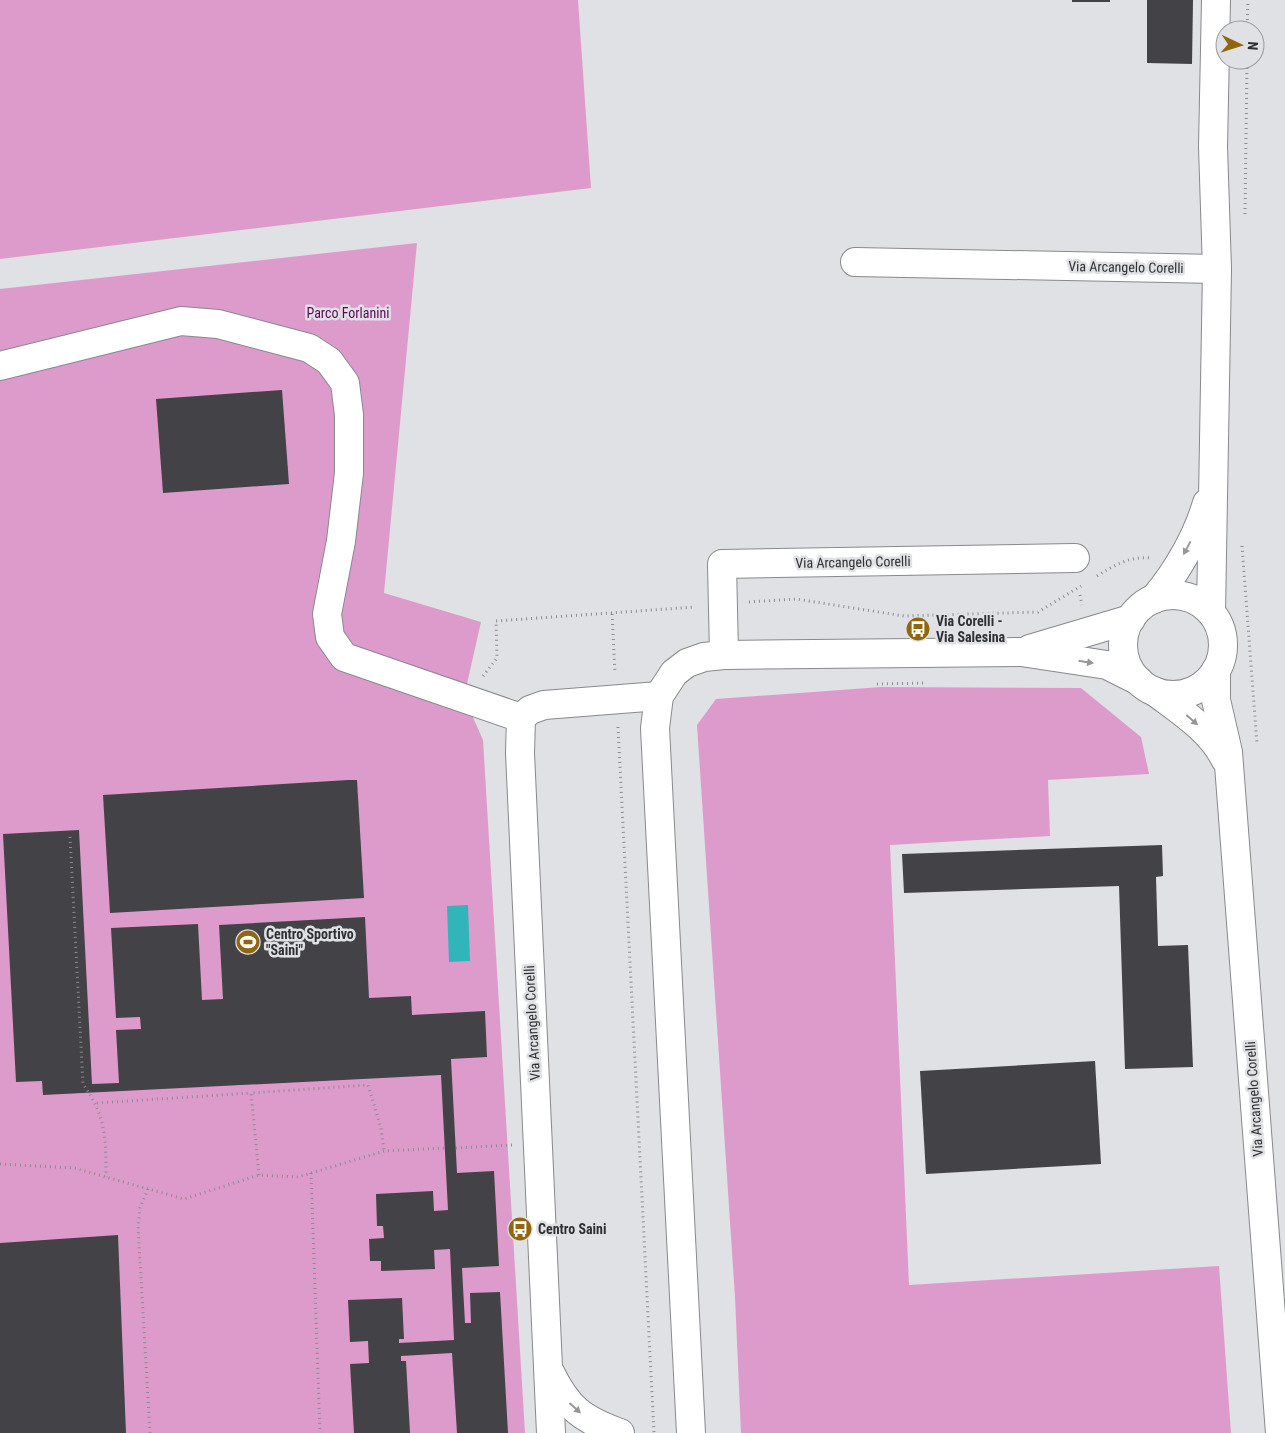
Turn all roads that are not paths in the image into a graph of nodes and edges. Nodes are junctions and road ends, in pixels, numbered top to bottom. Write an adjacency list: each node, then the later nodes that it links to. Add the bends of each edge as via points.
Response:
1 (1216, 0): 3 (street, via 1213,147)
2 (855, 262): 3 (street, Via Arcangelo Corelli)
3 (1217, 269): 5 (street)
4 (0, 366): 15 (street, via 182,321 218,324 309,348 329,361 345,383 349,415 349,472 327,614 330,637 344,658)
5 (1212, 487): 7 (street, one-way to 7, via 1198,527); 8 (street)
6 (1075, 558): 11 (street, Via Arcangelo Corelli, via 722,564)
7 (1154, 599): 8 (street, via 1185,596); 9 (street)
8 (1211, 612): 12 (street, via 1223,640)
9 (1131, 619): 10 (street, Via Arcangelo Corelli); 13 (street, via 1125,636 1124,654 1131,672)
10 (1021, 652): 11 (street, Via Arcangelo Corelli); 13 (street, Via Arcangelo Corelli, one-way to 13, via 1107,666)
11 (724, 655): 14 (street, Via Arcangelo Corelli, via 687,663 674,673)
12 (1216, 670): 13 (street, via 1204,684 1188,692 1170,695); 16 (street, Via Arcangelo Corelli, via 1216,700 1226,738)
13 (1146, 686): 16 (street, Via Arcangelo Corelli, one-way to 16, via 1205,732)
14 (659, 696): 15 (street, via 544,705 530,710); 20 (street, Via Arcangelo Corelli, via 655,728)
15 (521, 718): 17 (street, Via Arcangelo Corelli)
16 (1228, 765): 21 (street, Via Arcangelo Corelli)
17 (548, 1368): 18 (street); 19 (street, Via Arcangelo Corelli, one-way to 19, via 561,1395 574,1409 589,1420)
18 (551, 1433)
19 (620, 1433)
20 (691, 1433)
21 (1280, 1433)

